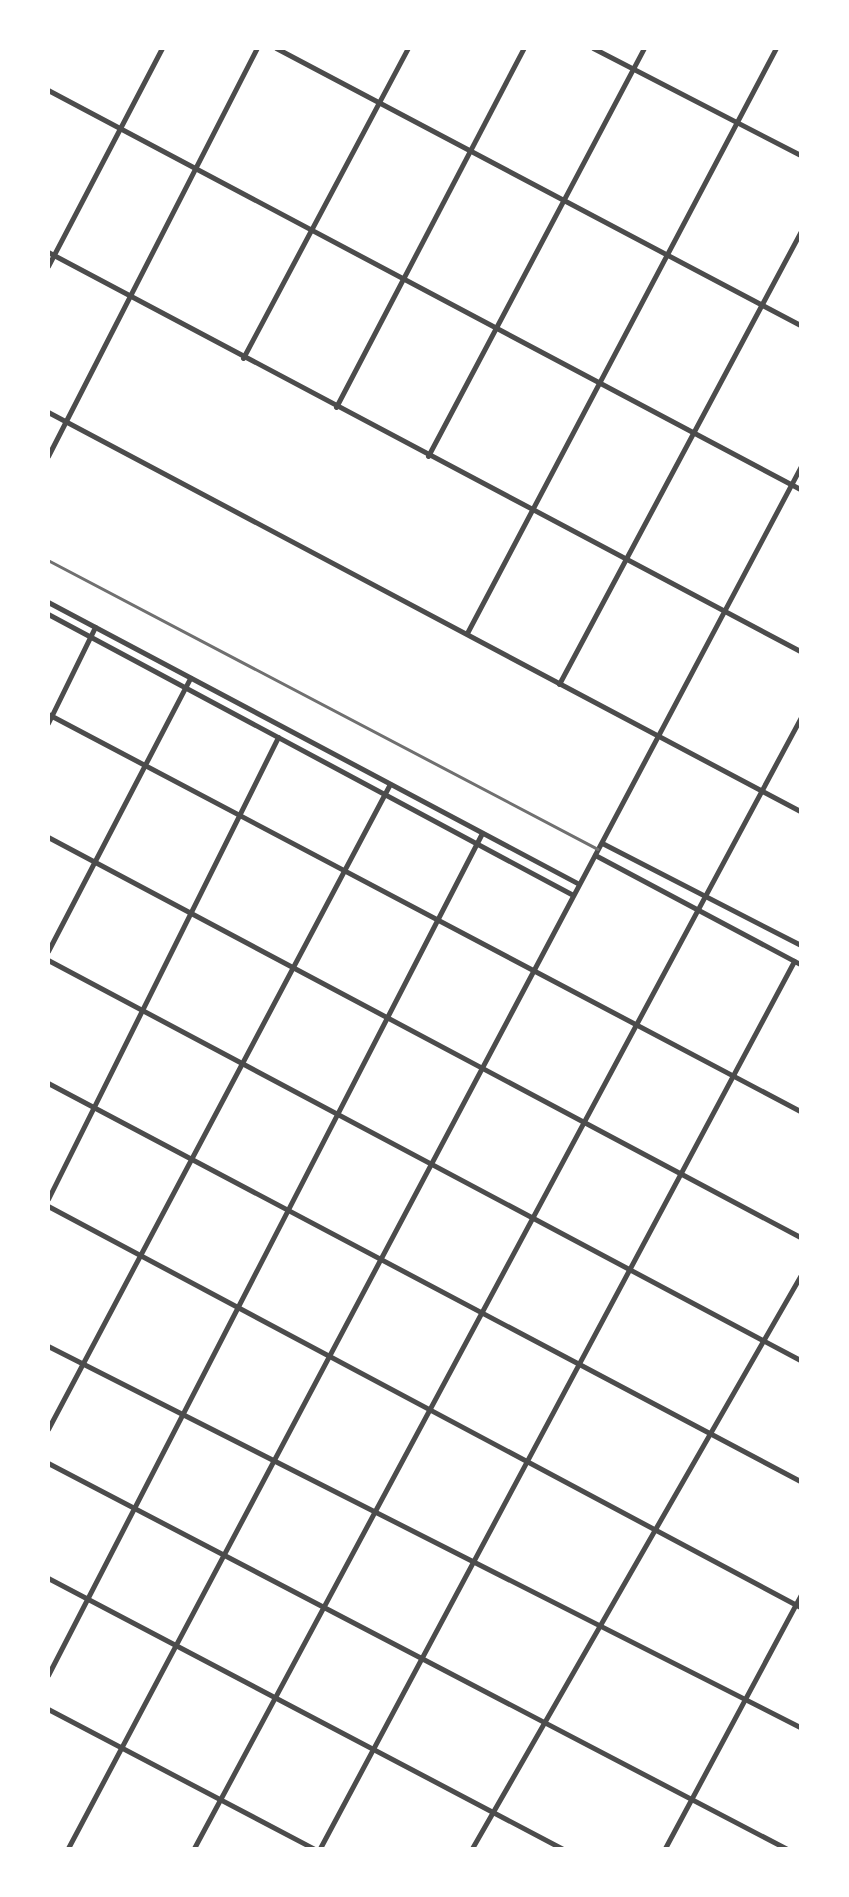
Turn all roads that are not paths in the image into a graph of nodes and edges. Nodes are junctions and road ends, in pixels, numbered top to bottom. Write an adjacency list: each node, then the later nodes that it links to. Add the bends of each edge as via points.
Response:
1 (162, 48): 13 (street)
2 (256, 48): 16 (street)
3 (276, 48): 11 (street)
4 (408, 48): 11 (street)
5 (524, 48): 14 (street)
6 (593, 48): 9 (street)
7 (644, 48): 9 (street)
8 (776, 48): 12 (street)
9 (633, 68): 12 (street); 17 (street)
10 (48, 90): 13 (street)
11 (379, 103): 14 (street); 19 (street)
12 (736, 122): 15 (street); 21 (street)
13 (120, 129): 16 (street); 20 (street)
14 (471, 152): 17 (street); 23 (street)
15 (802, 156)
16 (194, 168): 19 (street); 24 (street)
17 (564, 201): 21 (street); 27 (street)
18 (802, 229): 25 (street)
19 (310, 230): 23 (street); 28 (street)
20 (50, 253): 22 (street); 24 (street)
21 (668, 255): 25 (street); 29 (street)
22 (48, 266)
23 (404, 279): 27 (street); 30 (street)
24 (129, 295): 28 (street); 32 (street)
25 (761, 305): 26 (street); 33 (street)
26 (802, 326)
27 (496, 328): 29 (street); 35 (street)
28 (243, 358): 30 (street)
29 (600, 384): 33 (street); 39 (street)
30 (336, 407): 35 (street)
31 (48, 412): 32 (street)
32 (65, 421): 34 (street); 45 (street)
33 (692, 434): 37 (street); 40 (street)
34 (48, 456)
35 (428, 456): 39 (street)
36 (802, 464): 37 (street)
37 (791, 485): 38 (street); 42 (street)
38 (802, 490)
39 (532, 510): 40 (street); 45 (street)
40 (626, 560): 42 (street); 49 (street)
41 (48, 602): 44 (street)
42 (723, 611): 47 (street); 56 (street)
43 (48, 614): 46 (street)
44 (96, 627): 46 (street); 48 (street)
45 (467, 633): 49 (street)
46 (90, 636): 50 (street); 51 (street)
47 (802, 652)
48 (190, 678): 50 (street); 52 (street)
49 (559, 684): 56 (street)
50 (185, 687): 55 (street); 60 (street)
51 (50, 714): 54 (street); 60 (street)
52 (260, 715): 55 (street); 58 (street)
53 (802, 715): 62 (street)
54 (48, 724)
55 (255, 725): 57 (street)
56 (658, 736): 62 (street); 68 (street)
57 (278, 738): 59 (street); 65 (street)
58 (309, 741): 59 (street); 61 (street)
59 (304, 751): 63 (street)
60 (144, 765): 65 (street); 71 (street)
61 (390, 784): 63 (street); 66 (street)
62 (760, 790): 64 (street); 74 (street)
63 (384, 794): 69 (street); 72 (street)
64 (802, 812)
65 (239, 816): 72 (street); 77 (street)
66 (482, 833): 69 (street); 73 (street)
67 (48, 837): 71 (street)
68 (602, 842): 70 (street); 74 (street)
69 (477, 844): 75 (street); 78 (street)
70 (594, 855): 73 (street); 76 (street)
71 (95, 862): 77 (street); 80 (street)
72 (344, 870): 78 (street); 84 (street)
73 (578, 884): 75 (street)
74 (704, 894): 76 (street); 79 (street)
75 (572, 895): 85 (street)
76 (696, 909): 82 (street); 88 (street)
77 (191, 913): 84 (street); 86 (street)
78 (438, 918): 85 (street); 87 (street)
79 (802, 946)
80 (48, 952)
81 (48, 960): 86 (street)
82 (794, 960): 83 (street); 91 (street)
83 (802, 965)
84 (292, 967): 87 (street); 89 (street)
85 (534, 970): 88 (street); 90 (street)
86 (142, 1011): 89 (street); 93 (street)
87 (386, 1017): 90 (street); 95 (street)
88 (634, 1022): 91 (street); 96 (street)
89 (241, 1063): 95 (street); 97 (street)
90 (481, 1068): 96 (street); 98 (street)
91 (732, 1076): 94 (street); 99 (street)
92 (48, 1083): 93 (street)
93 (95, 1109): 97 (street); 100 (street)
94 (802, 1112)
95 (336, 1114): 98 (street); 101 (street)
96 (580, 1120): 99 (street); 102 (street)
97 (190, 1160): 101 (street); 104 (street)
98 (430, 1163): 102 (street); 105 (street)
99 (678, 1173): 103 (street); 106 (street)
100 (48, 1202): 104 (street)
101 (285, 1211): 105 (street); 108 (street)
102 (530, 1217): 106 (street); 109 (street)
103 (802, 1238)
104 (139, 1254): 108 (street); 114 (street)
105 (378, 1262): 109 (street); 112 (street)
106 (626, 1269): 110 (street); 115 (street)
107 (802, 1272): 110 (street)
108 (237, 1307): 112 (street); 117 (street)
109 (478, 1314): 115 (street); 116 (street)
110 (765, 1341): 113 (street); 119 (street)
111 (48, 1346): 114 (street)
112 (330, 1357): 116 (street); 121 (street)
113 (802, 1361)
114 (82, 1364): 117 (street); 118 (street)
115 (574, 1364): 119 (street); 120 (street)
116 (426, 1408): 120 (street); 125 (street)
117 (181, 1414): 121 (street); 124 (street)
118 (48, 1429)
119 (712, 1436): 123 (street); 126 (street)
120 (525, 1459): 126 (street); 128 (street)
121 (274, 1460): 125 (street); 127 (street)
122 (48, 1463): 124 (street)
123 (802, 1482)
124 (133, 1508): 127 (street); 131 (street)
125 (371, 1510): 128 (street); 132 (street)
126 (657, 1531): 133 (street); 134 (street)
127 (224, 1556): 132 (street); 135 (street)
128 (471, 1559): 134 (street); 136 (street)
129 (48, 1578): 131 (street)
130 (802, 1593): 133 (street)
131 (86, 1599): 135 (street); 137 (street)
132 (320, 1606): 136 (street); 138 (street)
133 (798, 1607): 139 (street)
134 (600, 1624): 139 (street); 141 (street)
135 (176, 1646): 138 (street); 143 (street)
136 (418, 1659): 141 (street); 144 (street)
137 (48, 1675)
138 (274, 1696): 144 (street); 145 (street)
139 (744, 1700): 142 (street); 146 (street)
140 (48, 1709): 143 (street)
141 (544, 1722): 146 (street); 147 (street)
142 (802, 1728)
143 (121, 1746): 145 (street); 148 (street)
144 (372, 1749): 147 (street); 150 (street)
145 (220, 1799): 149 (street); 150 (street)
146 (691, 1800): 153 (street); 154 (street)
147 (492, 1812): 151 (street); 152 (street)
148 (67, 1850)
149 (193, 1850)
150 (318, 1850)
151 (471, 1850)
152 (565, 1850)
153 (664, 1850)
154 (789, 1850)

